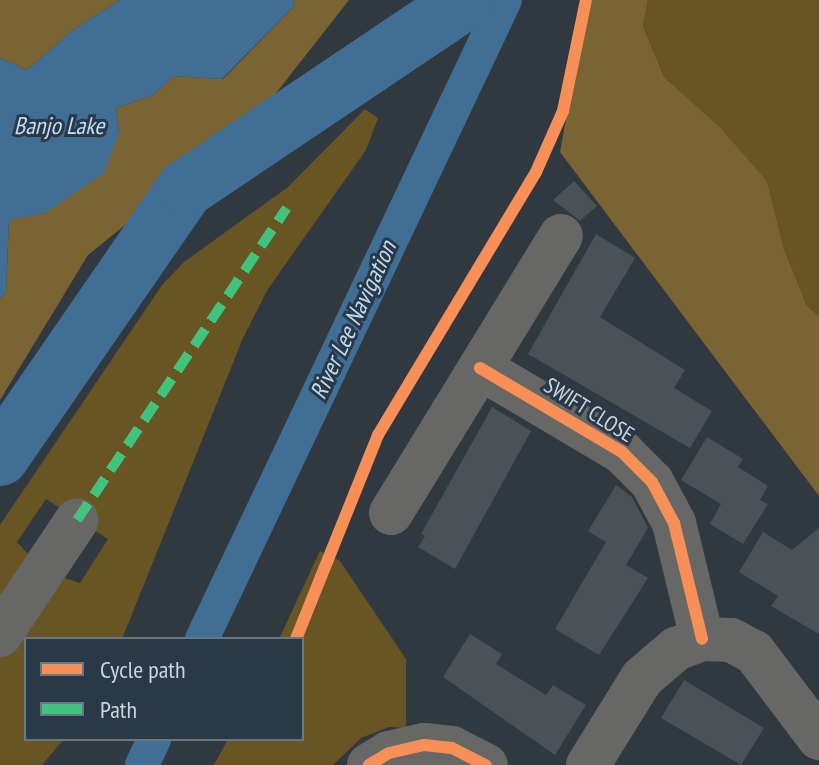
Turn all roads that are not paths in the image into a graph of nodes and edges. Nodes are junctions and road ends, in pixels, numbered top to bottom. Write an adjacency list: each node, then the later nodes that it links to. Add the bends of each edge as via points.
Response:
1 (561, 236): 2 (street)
2 (480, 368): 3 (street); 6 (street, SWIFT CLOSE, via 622,452 652,482 674,523)
3 (391, 513)
4 (77, 520): 5 (street)
5 (0, 635)
6 (702, 639): 7 (street, via 731,640 754,652); 10 (street, via 676,649 642,678)
7 (819, 738)
8 (369, 765): 9 (street, via 389,753 424,745 452,748)
9 (486, 765)
10 (588, 765)

